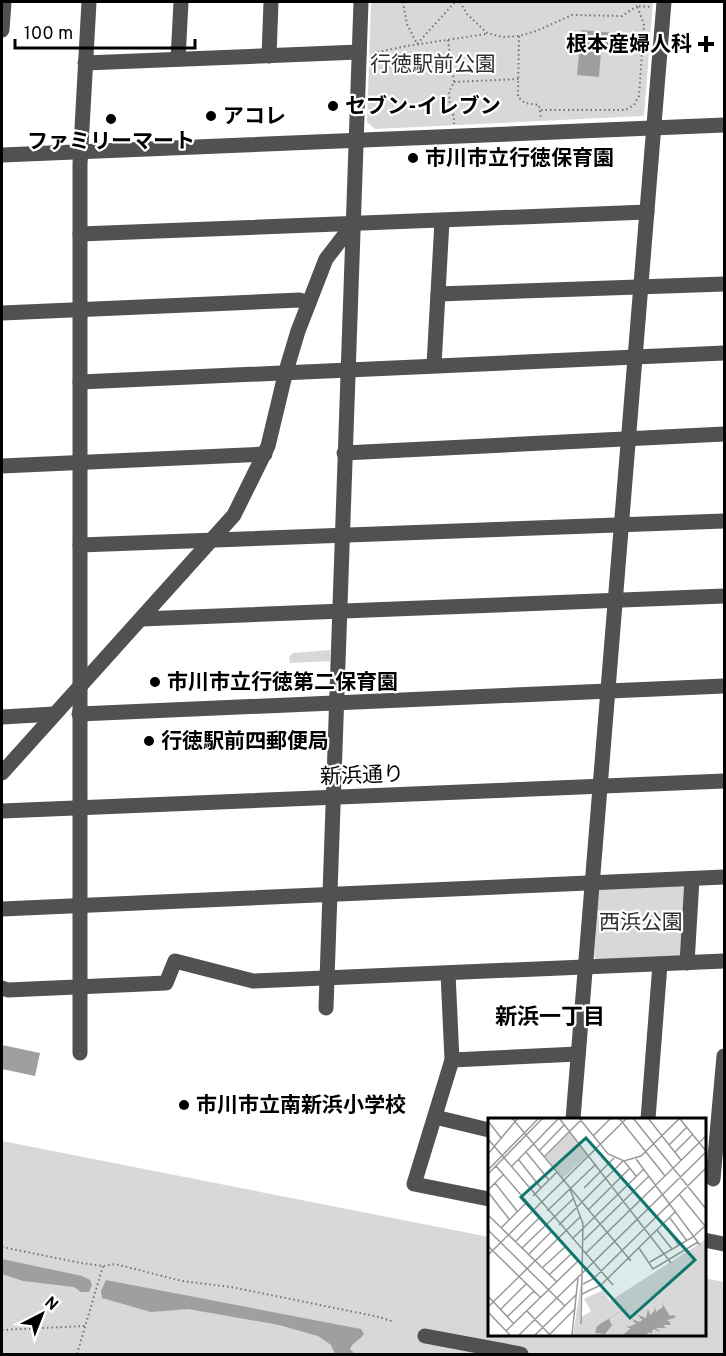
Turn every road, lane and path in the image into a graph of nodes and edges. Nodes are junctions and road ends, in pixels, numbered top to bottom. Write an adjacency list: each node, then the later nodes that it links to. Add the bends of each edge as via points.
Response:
1 (4, 2): 12 (street)
2 (89, 2): 20 (street)
3 (181, 2): 19 (street)
4 (271, 2): 18 (street)
5 (361, 2): 17 (street)
6 (403, 2): 16 (path, via 406,24)
7 (455, 2): 16 (path)
8 (460, 2): 13 (path)
9 (639, 2): 11 (path)
10 (664, 2): 27 (street)
11 (637, 6): 14 (path, via 622,16 572,15); 23 (path, via 644,24 639,96 634,105 625,110)
12 (2, 30)
13 (487, 33): 14 (path); 15 (path)
14 (519, 36): 21 (path)
15 (448, 40): 16 (path); 22 (path)
16 (417, 44): 17 (path)
17 (364, 53): 18 (street); 28 (street)
18 (268, 56): 19 (street)
19 (178, 59): 20 (street)
20 (85, 63): 29 (street)
21 (519, 79): 22 (path); 23 (path, via 518,97 525,103 539,105)
22 (454, 82): 26 (path, via 449,92)
23 (541, 110): 24 (path)
24 (541, 123)
25 (724, 125): 27 (street)
26 (455, 127)
27 (654, 128): 28 (street); 31 (street)
28 (357, 140): 29 (street); 33 (street)
29 (80, 151): 30 (street); 34 (street)
30 (2, 155)
31 (647, 212): 32 (street); 36 (street)
32 (442, 221): 33 (street); 37 (street)
33 (352, 224): 34 (street); 38 (street, via 326,259); 44 (street)
34 (80, 234): 39 (street)
35 (724, 284): 36 (street)
36 (641, 287): 37 (street); 42 (street)
37 (438, 294): 43 (street)
38 (309, 303): 39 (street, via 300,300); 45 (street)
39 (80, 309): 40 (street); 46 (street)
40 (2, 313)
41 (724, 353): 42 (street)
42 (636, 357): 43 (street); 48 (street)
43 (434, 365): 44 (street)
44 (347, 369): 45 (street); 49 (street)
45 (286, 371): 46 (street); 50 (street)
46 (80, 382): 51 (street)
47 (724, 434): 48 (street)
48 (629, 439): 49 (street); 54 (street)
49 (344, 453): 55 (street)
50 (265, 454): 51 (street); 56 (street, via 234,515)
51 (80, 462): 52 (street); 57 (street)
52 (2, 466)
53 (724, 521): 54 (street)
54 (622, 525): 55 (street); 59 (street)
55 (342, 536): 56 (street); 60 (street)
56 (211, 541): 57 (street); 61 (street)
57 (80, 545): 62 (street)
58 (724, 596): 59 (street)
59 (616, 600): 60 (street); 64 (street)
60 (339, 611): 61 (street); 65 (street)
61 (141, 619): 62 (street)
62 (80, 685): 66 (street); 67 (street)
63 (724, 686): 64 (street)
64 (608, 691): 65 (street); 71 (street)
65 (336, 702): 67 (street); 72 (street)
66 (54, 714): 68 (street); 69 (street)
67 (79, 714): 73 (street)
68 (2, 717)
69 (2, 773)
70 (724, 781): 71 (street, 新浜通り)
71 (600, 786): 72 (street, 新浜通り); 77 (street)
72 (333, 798): 73 (street, 新浜通り); 78 (street)
73 (80, 808): 74 (street, 新浜通り); 79 (street)
74 (2, 812)
75 (724, 877): 76 (street)
76 (692, 879): 77 (street); 82 (street)
77 (592, 883): 78 (street); 84 (street)
78 (330, 894): 79 (street); 86 (street)
79 (81, 906): 80 (street); 88 (street)
80 (2, 909)
81 (724, 961): 82 (street)
82 (687, 963): 83 (street)
83 (660, 964): 84 (street); 96 (street)
84 (585, 966): 85 (street); 91 (street)
85 (448, 973): 86 (street); 93 (street)
86 (326, 978): 88 (street, via 253,981 175,961 166,983); 89 (street)
87 (2, 988): 88 (street)
88 (81, 988): 90 (street)
89 (326, 1008)
90 (80, 1053)
91 (578, 1054): 93 (street); 95 (street)
92 (724, 1056): 98 (street)
93 (452, 1060): 94 (street)
94 (435, 1117): 97 (street); 99 (street, via 414,1184)
95 (573, 1118)
96 (648, 1118)
97 (488, 1130)
98 (714, 1179)
99 (488, 1199)
100 (705, 1240): 101 (street)
101 (724, 1244)
102 (2, 1247): 103 (path)
103 (103, 1266): 104 (path, via 115,1264 182,1281 231,1287); 105 (path)
104 (394, 1322)
105 (85, 1326): 106 (path); 108 (path)
106 (2, 1330)
107 (424, 1336): 109 (street)
108 (77, 1354)
109 (521, 1354)

